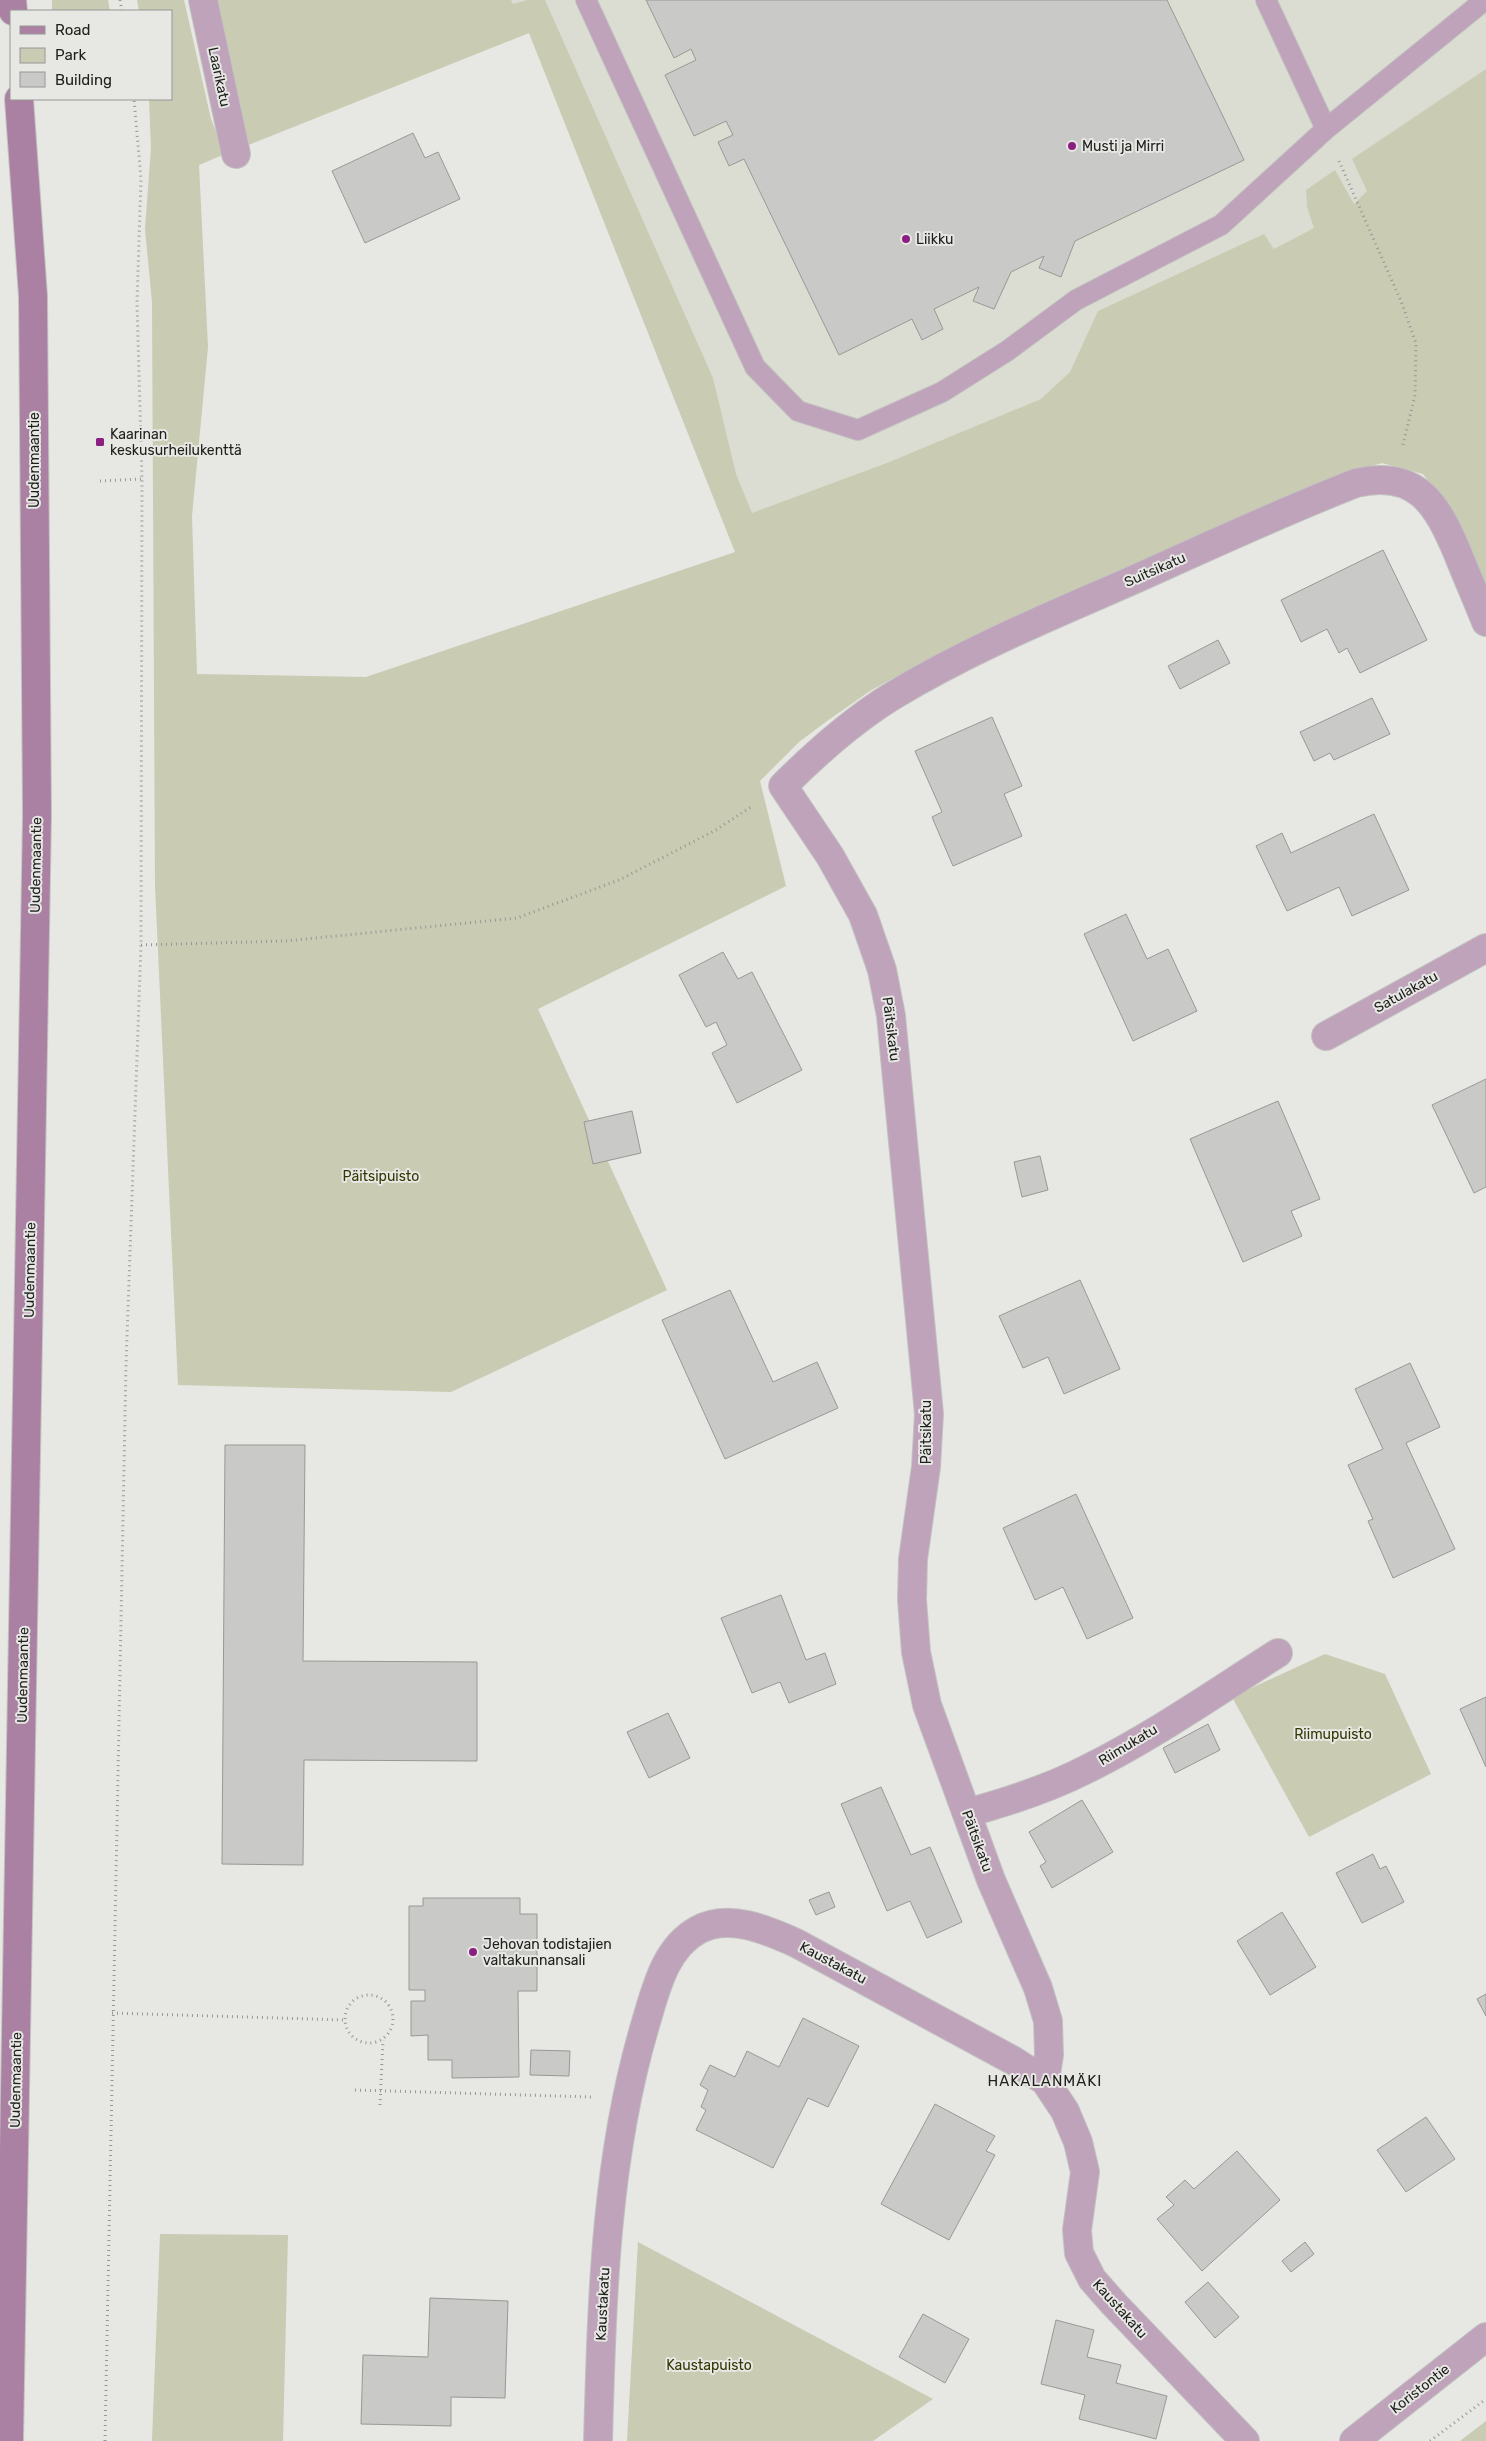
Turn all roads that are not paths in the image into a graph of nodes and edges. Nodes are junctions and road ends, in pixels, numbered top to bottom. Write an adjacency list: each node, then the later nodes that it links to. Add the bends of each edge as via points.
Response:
1 (203, 0): 7 (street, Laarikatu)
2 (586, 0): 6 (lane, via 755,367 798,411 858,430 942,392 1007,351 1076,300 1221,225)
3 (1266, 0): 6 (lane)
4 (1485, 0): 6 (lane)
5 (19, 100): 16 (main road, Uudenmaantie, via 33,296 37,815)
6 (1326, 129)
7 (236, 154)
8 (1486, 622): 9 (street, Suitsikatu, via 1446,525 1434,505 1417,488 1398,481 1374,478 1356,483 1011,634 893,695 822,747)
9 (783, 786): 13 (street, Päitsikatu, via 830,856 863,915 882,970 891,1016 928,1414 926,1467 913,1559 916,1652 926,1705)
10 (1486, 948): 11 (street, Satulakatu)
11 (1326, 1036)
12 (1278, 1653): 13 (street, Riimukatu, via 1084,1771 1021,1797)
13 (966, 1814): 14 (street, Päitsikatu, via 1038,1988 1048,2021 1049,2055)
14 (1044, 2082): 17 (street, Kaustakatu, via 1014,2061 770,1931 722,1923 699,1929 680,1944 666,1963 635,2058 618,2138 601,2309); 18 (street, Kaustakatu, via 1065,2111 1078,2142 1085,2172 1077,2230 1079,2253 1092,2279)
15 (1486, 2336): 19 (street, Koristontie)
16 (9, 2441)
17 (598, 2441)
18 (1245, 2441)
19 (1354, 2441)

